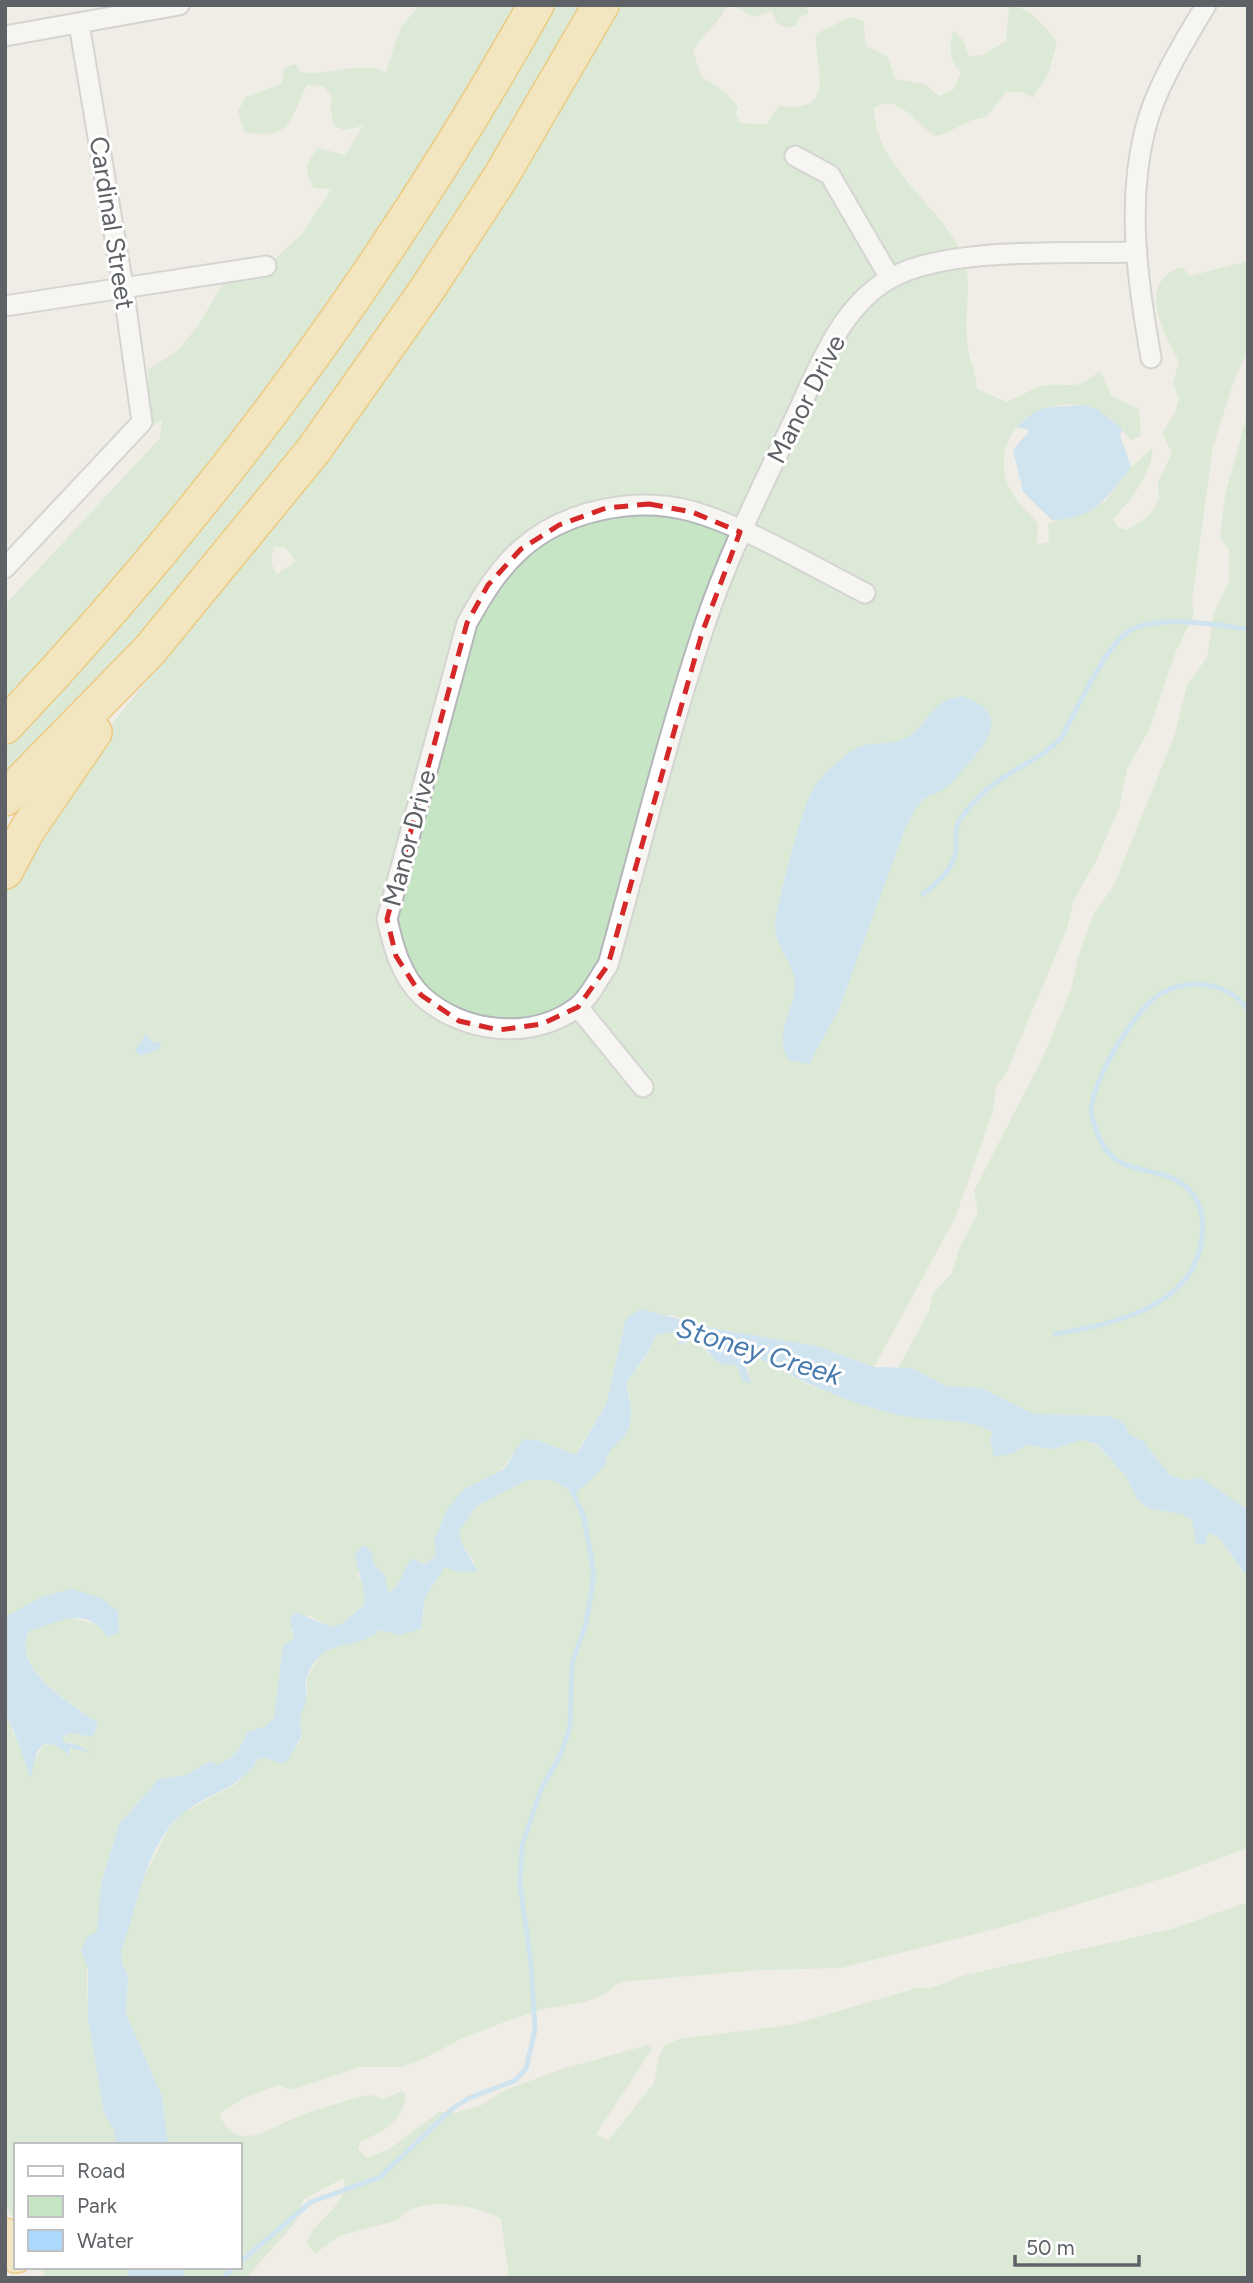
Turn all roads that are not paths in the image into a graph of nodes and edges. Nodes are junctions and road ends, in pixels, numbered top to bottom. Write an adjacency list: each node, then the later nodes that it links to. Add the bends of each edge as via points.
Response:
1 (179, 5): 5 (street)
2 (536, 5): 18 (highway, via 420,197 292,383 165,547)
3 (601, 5): 17 (highway, via 500,178 377,363 298,470)
4 (1206, 5): 8 (street, via 1171,65 1145,129 1138,177)
5 (79, 24): 6 (street); 11 (street, Cardinal Street)
6 (5, 36)
7 (795, 156): 10 (street, via 830,175)
8 (1137, 252): 10 (street, Manor Drive, via 955,258 923,264); 13 (street)
9 (266, 266): 11 (street)
10 (890, 278): 14 (street, Manor Drive, via 863,301 833,339)
11 (123, 286): 12 (street); 15 (street, Cardinal Street, via 142,422)
12 (5, 306)
13 (1151, 358)
14 (740, 532): 16 (street); 21 (street, Manor Drive, via 702,633 608,965); 21 (street, Manor Drive, via 692,512 649,504 606,508 559,525 521,549 488,585 467,623 387,919 396,956 421,995 459,1021 499,1030 542,1024)
15 (5, 568)
16 (865, 593)
17 (149, 651): 19 (highway); 20 (highway, via 27,830)
18 (5, 726)
19 (5, 798)
20 (5, 871)
21 (578, 1007): 22 (street)
22 (643, 1087)
23 (5, 2236): 24 (highway)
24 (14, 2252)

